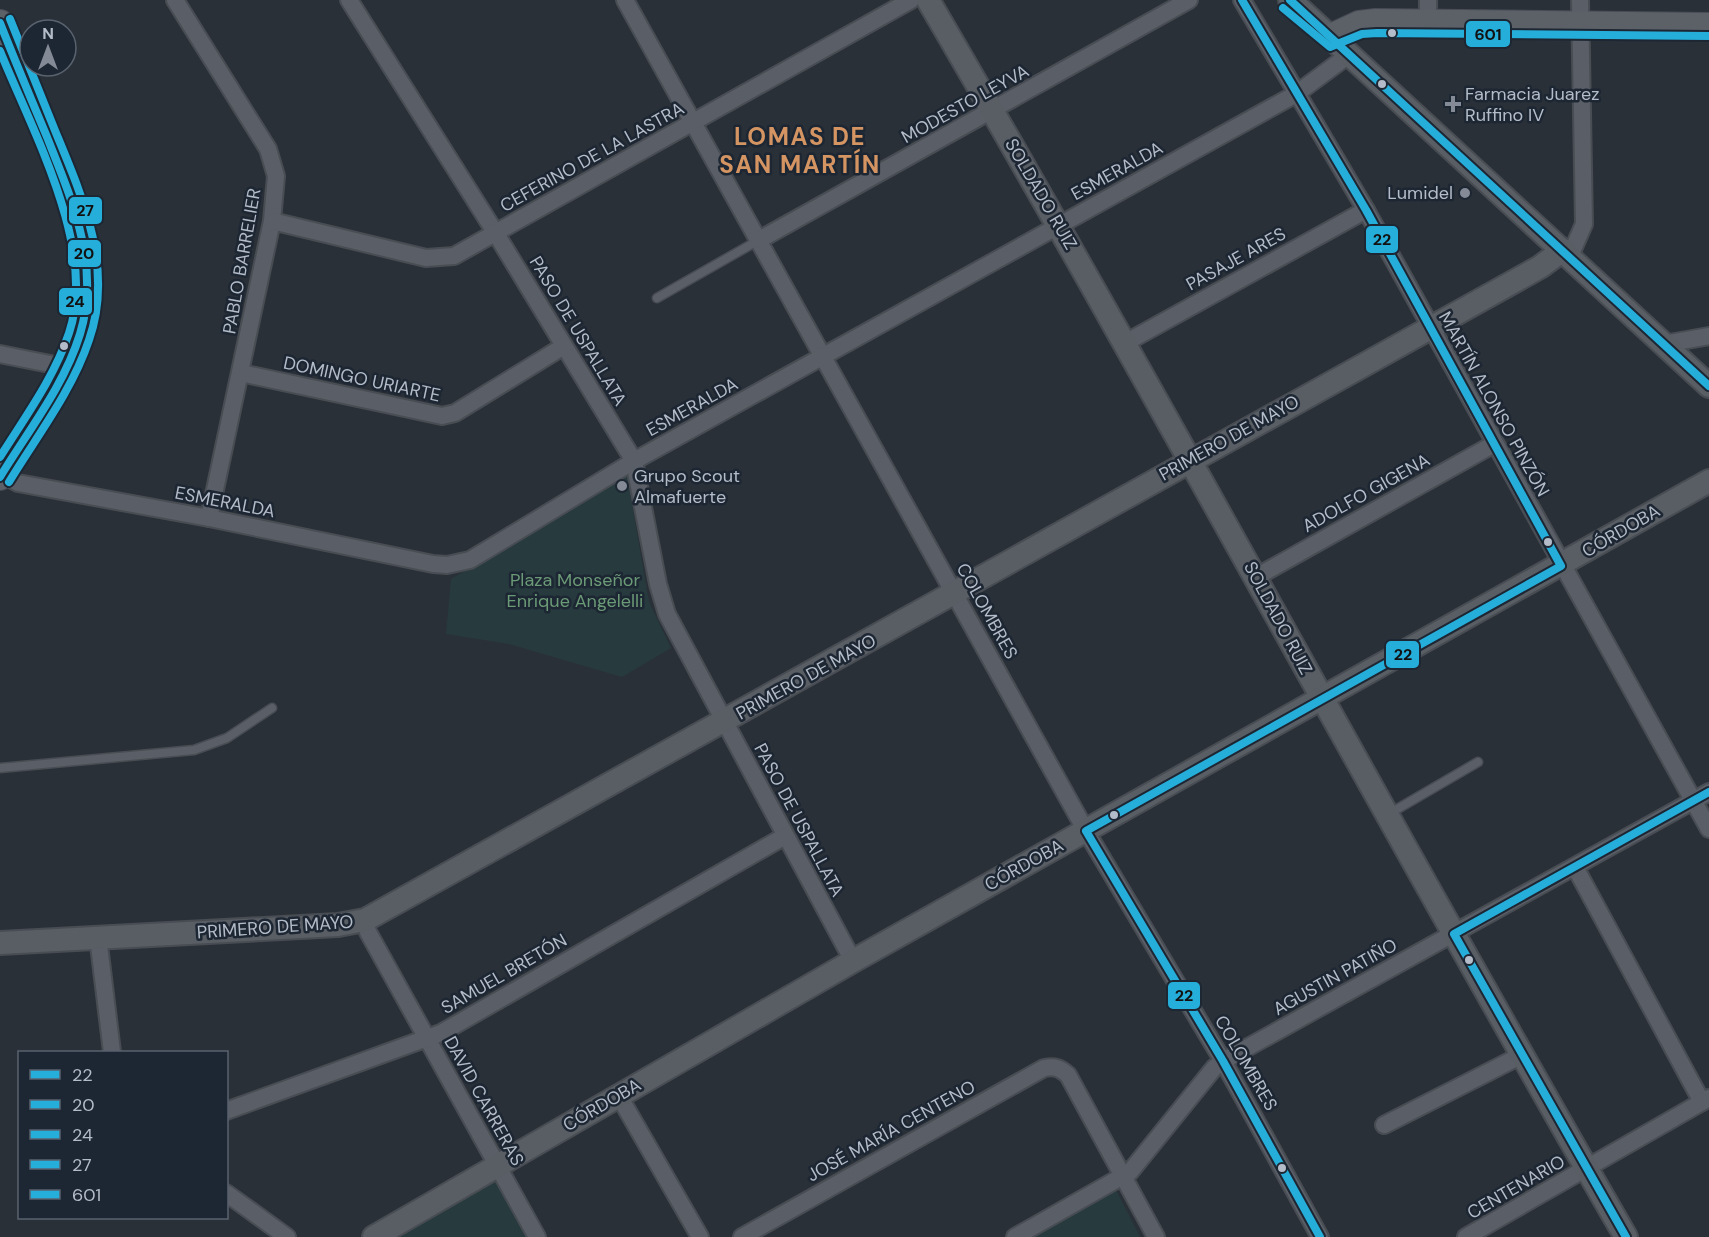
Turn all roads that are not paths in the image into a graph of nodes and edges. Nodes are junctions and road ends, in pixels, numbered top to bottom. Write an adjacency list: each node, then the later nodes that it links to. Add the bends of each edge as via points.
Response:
1 (175, 0): 19 (street, PABLO BARRELIER, via 268,148 276,176)
2 (624, 0): 17 (street, COLOMBRES)
3 (911, 0): 17 (street, CEFERINO DE LA LASTRA)
4 (928, 0): 16 (main road, SOLDADO RUIZ)
5 (1189, 0): 16 (street, MODESTO LEYVA)
6 (1242, 0): 15 (street, MARTÍN ALONSO PINZÓN)
7 (1290, 0): 13 (main road)
8 (356, 2): 21 (street, PASO DE USPALLATA)
9 (1428, 11): 10 (main road); 13 (main road, via 1359,24)
10 (1580, 12): 12 (main road); 23 (street, via 1584,224)
11 (0, 23): 32 (main road, via 83,236 88,280 84,320)
12 (1709, 26)
13 (1331, 37): 14 (main road)
14 (1350, 54): 15 (street, ESMERALDA); 23 (main road)
15 (1296, 94): 18 (street, MARTÍN ALONSO PINZÓN); 20 (street, ESMERALDA)
16 (993, 111): 20 (main road, SOLDADO RUIZ); 22 (street, MODESTO LEYVA)
17 (693, 123): 21 (street, CEFERINO DE LA LASTRA); 22 (street, COLOMBRES)
18 (1366, 210): 25 (street, MARTÍN ALONSO PINZÓN); 27 (street, PASAJE ARES)
19 (272, 221): 21 (street, CEFERINO DE LA LASTRA, via 440,259 454,256); 33 (street, PABLO BARRELIER)
20 (1059, 225): 27 (main road, SOLDADO RUIZ); 31 (street, ESMERALDA)
21 (495, 232): 29 (street, PASO DE USPALLATA)
22 (759, 240): 24 (lane); 31 (street, COLOMBRES)
23 (1566, 253): 25 (main road, PRIMERO DE MAYO); 28 (main road)
24 (657, 298)
25 (1430, 327): 35 (street, MARTÍN ALONSO PINZÓN); 36 (main road, PRIMERO DE MAYO)
26 (1709, 336): 28 (street)
27 (1125, 343): 36 (main road, SOLDADO RUIZ)
28 (1664, 344): 34 (main road)
29 (564, 346): 33 (street, DOMINGO URIARTE, via 455,412 442,416); 37 (street, PASO DE USPALLATA)
30 (0, 354): 32 (street)
31 (824, 357): 37 (street, ESMERALDA); 43 (street, COLOMBRES)
32 (65, 367): 38 (main road)
33 (241, 373): 40 (street, PABLO BARRELIER)
34 (1709, 386)
35 (1494, 444): 41 (street, MARTÍN ALONSO PINZÓN); 42 (street, ADOLFO GIGENA)
36 (1191, 459): 42 (main road, SOLDADO RUIZ); 43 (main road, PRIMERO DE MAYO)
37 (634, 461): 40 (street, ESMERALDA, via 459,564 433,564); 46 (street, PASO DE USPALLATA, via 662,600)
38 (1, 476): 40 (street, ESMERALDA, via 18,483)
39 (1709, 481): 41 (main road, CÓRDOBA)
40 (209, 518)
41 (1561, 566): 44 (main road, CÓRDOBA); 50 (street, MARTÍN ALONSO PINZÓN)
42 (1256, 577): 44 (main road, SOLDADO RUIZ)
43 (955, 593): 46 (main road, PRIMERO DE MAYO); 53 (street, COLOMBRES)
44 (1322, 700): 51 (main road, SOLDADO RUIZ); 53 (main road, CÓRDOBA)
45 (272, 708): 48 (lane, via 227,738 194,750)
46 (724, 723): 54 (street, PASO DE USPALLATA); 56 (main road, PRIMERO DE MAYO)
47 (1478, 762): 51 (lane)
48 (0, 768)
49 (1709, 792): 50 (street, AGUSTIN PATIÑO)
50 (1693, 801): 52 (street, MARTÍN ALONSO PINZÓN); 55 (street, AGUSTIN PATIÑO)
51 (1387, 815): 57 (main road, SOLDADO RUIZ)
52 (1709, 829)
53 (1086, 831): 60 (main road, CÓRDOBA); 64 (street, COLOMBRES)
54 (785, 836): 60 (street, PASO DE USPALLATA); 61 (street, SAMUEL BRETÓN)
55 (1575, 867): 57 (street, AGUSTIN PATIÑO); 66 (street)
56 (365, 920): 58 (main road, PRIMERO DE MAYO, via 338,925); 61 (street, DAVID CARRERAS)
57 (1454, 934): 63 (main road, SOLDADO RUIZ); 64 (street, AGUSTIN PATIÑO)
58 (98, 937): 59 (main road, PRIMERO DE MAYO); 62 (street)
59 (0, 943)
60 (853, 961): 65 (main road, CÓRDOBA)
61 (427, 1039): 67 (street, SAMUEL BRETÓN); 69 (street, DAVID CARRERAS)
62 (112, 1051)
63 (1522, 1055): 68 (street); 70 (main road, SOLDADO RUIZ)
64 (1223, 1060): 71 (street, AGUSTIN PATIÑO); 80 (street, COLOMBRES)
65 (619, 1096): 69 (main road, CÓRDOBA); 76 (street)
66 (1706, 1100): 70 (street, CENTENARIO)
67 (228, 1110)
68 (1384, 1125)
69 (498, 1165): 74 (main road, CÓRDOBA); 75 (street, DAVID CARRERAS)
70 (1586, 1169): 81 (street, CENTENARIO); 82 (main road, SOLDADO RUIZ)
71 (1124, 1178): 77 (street, JOSÉ MARÍA CENTENO, via 1068,1075 1060,1068 1044,1068); 78 (street, AGUSTIN PATIÑO); 79 (street)
72 (228, 1194): 73 (street)
73 (286, 1237)
74 (374, 1237)
75 (537, 1237)
76 (700, 1237)
77 (742, 1237)
78 (1015, 1237)
79 (1156, 1237)
80 (1320, 1237)
81 (1466, 1237)
82 (1626, 1237)

